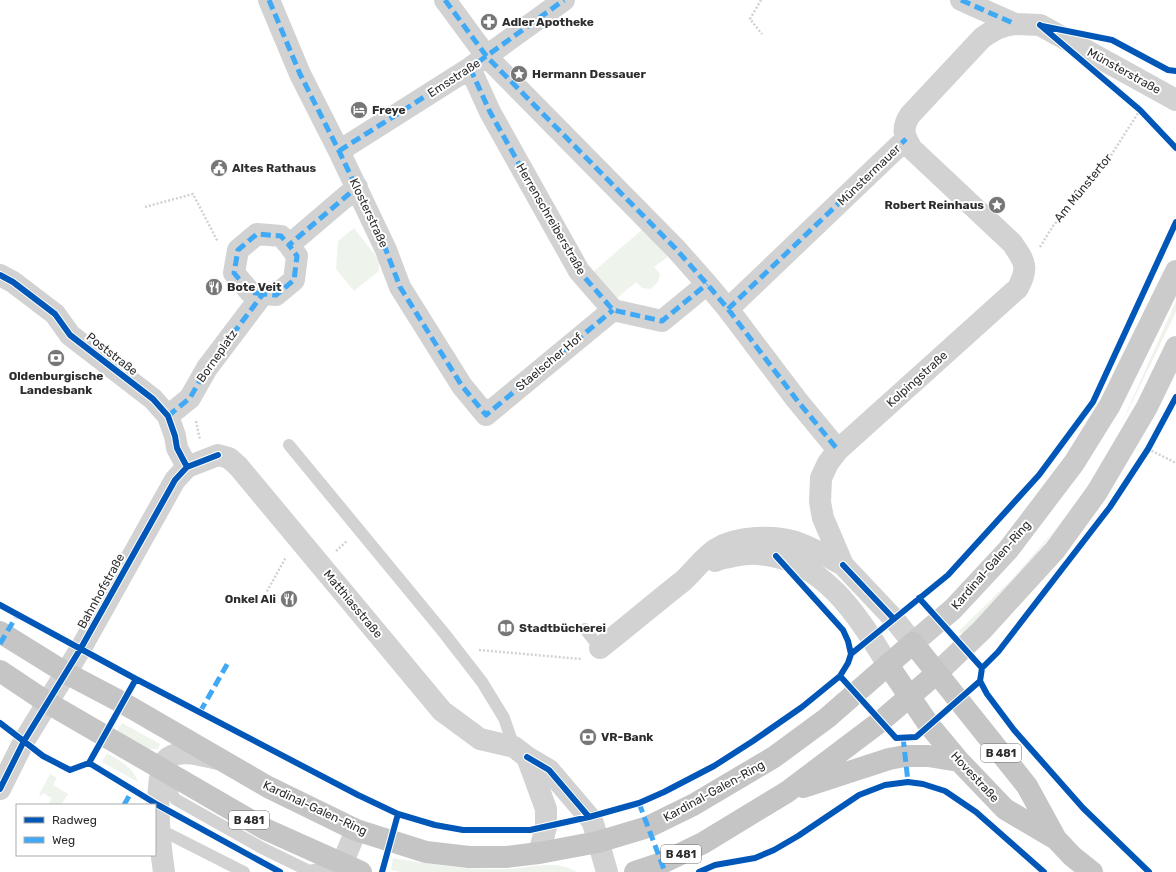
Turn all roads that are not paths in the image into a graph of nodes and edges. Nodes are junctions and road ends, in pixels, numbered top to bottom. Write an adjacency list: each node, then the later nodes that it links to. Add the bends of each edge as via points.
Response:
1 (269, 0): 9 (street, Klosterstraße, via 300,74)
2 (445, 0): 6 (street, Herrenschreiberstraße)
3 (564, 0): 6 (street, Emsstraße)
4 (961, 0): 5 (street, Münsterstraße)
5 (1015, 24): 7 (street, Münsterstraße, via 1040,25); 8 (street, Münstermauer, via 1003,25 982,38 910,115 905,123)
6 (479, 63): 9 (street, Emsstraße); 14 (street, Herrenschreiberstraße, via 676,249); 17 (street, Herrenschreiberstraße, via 490,112 578,271)
7 (1176, 100)
8 (906, 139): 16 (street, Münstermauer); 22 (street, Kolpingstraße, via 912,149 1012,243 1023,261 1025,275 1018,288)
9 (339, 151): 10 (street, Klosterstraße)
10 (357, 187): 11 (street); 19 (street, Klosterstraße, via 400,287 462,386)
11 (289, 245): 15 (street, via 297,256 294,280 276,295); 15 (street, via 281,236 257,234 238,250 234,273 250,292)
12 (1176, 271): 28 (main road, Kardinal-Galen-Ring, via 1110,405 1074,463 1008,550 953,609)
13 (0, 275): 20 (street, Poststraße, via 55,314 70,335 153,399)
14 (707, 284): 16 (street, Herrenschreiberstraße); 17 (street, via 662,321)
15 (263, 294): 20 (street, Borneplatz, via 206,368 190,398)
16 (728, 309): 22 (street, Herrenschreiberstraße)
17 (612, 310): 19 (street, Staelscher Hof)
18 (1176, 347): 33 (main road, via 1147,407 1097,492 1059,544 982,630)
19 (486, 415)
20 (168, 416): 23 (street, Poststraße, via 177,448)
21 (288, 445): 36 (lane, via 482,682 504,718)
22 (838, 450): 24 (street, Kolpingstraße, via 821,478 820,502 823,518)
23 (186, 467): 32 (street, Bahnhofstraße, via 175,480); 36 (street, Matthiasstraße, via 218,455 229,458 442,711 480,739)
24 (843, 565): 25 (street, via 796,542 771,538 747,539 727,543 715,550); 28 (street, Kolpingstraße, via 894,619)
25 (691, 574): 29 (street); 30 (street, via 720,559 755,554 776,556 798,563 818,575 836,592 865,626)
26 (585, 629): 29 (lane)
27 (0, 632): 32 (main road, Kardinal-Galen-Ring)
28 (913, 644): 30 (main road, Kardinal-Galen-Ring); 33 (main road, B 481)
29 (600, 648)
30 (888, 664): 34 (main road, B 481); 45 (main road, Kardinal-Galen-Ring, via 827,718 774,757 686,809 648,827)
31 (0, 670): 35 (main road, B 481)
32 (66, 673): 35 (street, Bahnhofstraße); 37 (main road, Kardinal-Galen-Ring)
33 (937, 673): 34 (main road, B 481); 44 (main road, Hovestraße / B 481, via 1027,786)
34 (909, 697): 38 (main road, Hovestraße / B 481); 41 (main road, B 481)
35 (48, 703): 39 (main road, B 481); 40 (street, Bahnhofstraße, via 24,741)
36 (520, 752): 45 (street, Matthiasstraße, via 549,770 577,802 593,823); 46 (street, via 546,809 546,827)
37 (221, 760): 39 (street, via 185,753 167,759); 43 (main road, Kardinal-Galen-Ring, via 268,787)
38 (959, 761): 41 (main road, via 928,756 889,759); 44 (main road, Hovestraße / B 481, via 1005,809)
39 (160, 769): 42 (street); 47 (main road, B 481, via 265,830)
40 (0, 789)
41 (787, 792): 51 (main road, B 481, via 703,843 662,863)
42 (159, 829): 48 (street); 49 (lane)
43 (356, 830): 46 (main road, Kardinal-Galen-Ring, via 426,852 469,857 506,857); 47 (street)
44 (1056, 839): 52 (main road, Hovestraße / B 481)
45 (598, 842): 46 (main road, Kardinal-Galen-Ring); 50 (street, Matthiasstraße)
46 (539, 853)
47 (348, 870)
48 (164, 872)
49 (244, 872)
50 (607, 872)
51 (635, 872)
52 (1092, 872)

